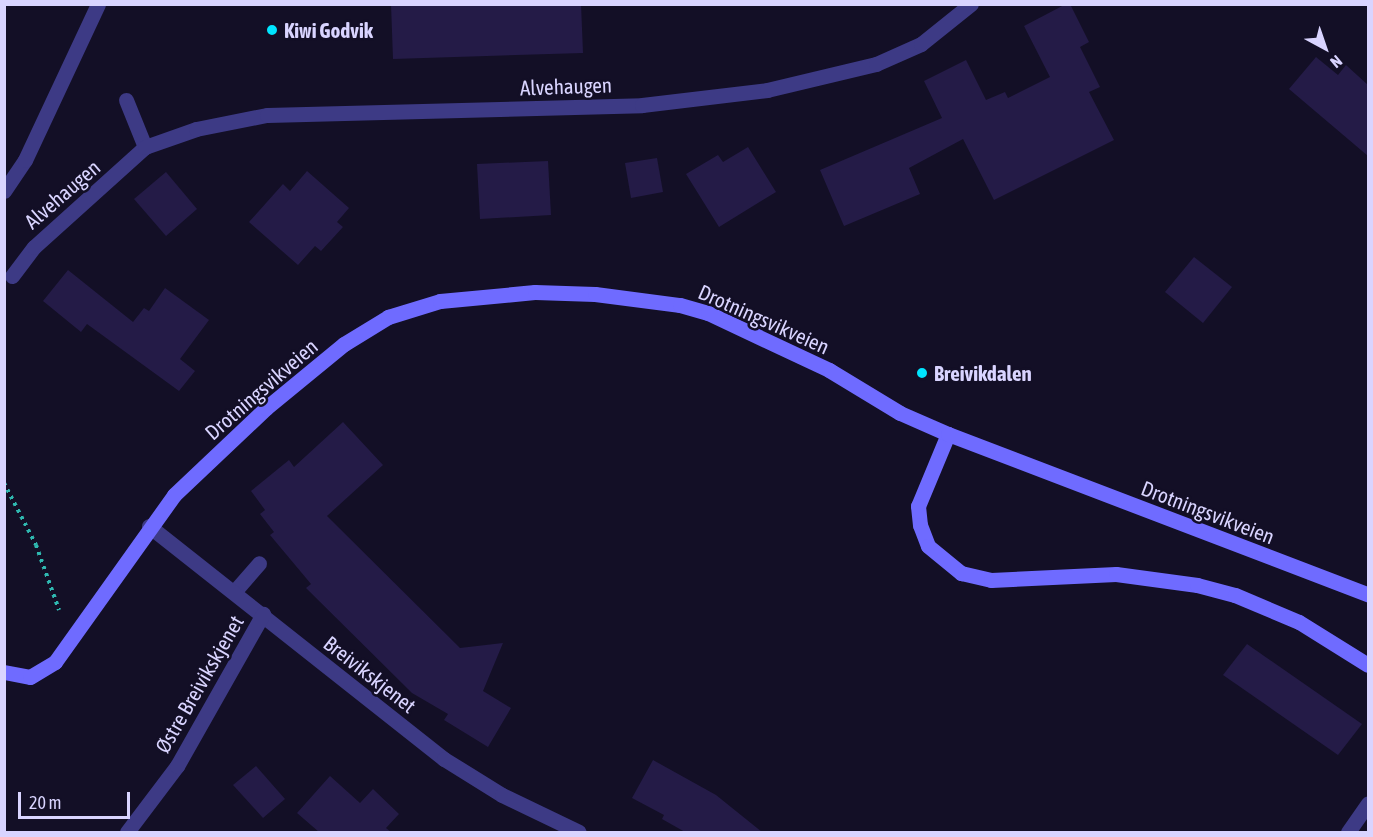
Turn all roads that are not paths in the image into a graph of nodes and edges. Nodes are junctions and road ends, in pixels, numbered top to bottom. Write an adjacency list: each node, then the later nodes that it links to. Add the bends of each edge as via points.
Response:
1 (98, 4): 5 (street, Alvehaugen, via 25,160)
2 (971, 4): 4 (street, Alvehaugen, via 921,44 876,64 767,90 642,105 267,115 196,129)
3 (126, 100): 4 (street)
4 (145, 147): 6 (street, Alvehaugen, via 34,247)
5 (4, 191)
6 (12, 276)
7 (948, 434): 8 (main road, Drotningsvikveien, via 900,413 829,370 708,313 680,305 596,294 536,292 440,301 388,317 344,344 266,408 174,495); 11 (main road, Drotningsvikveien); 13 (main road, via 918,506 928,546 961,573 991,580 1116,574 1197,585 1235,595 1299,621)
8 (149, 526): 10 (street, Breivikskjenet); 14 (main road, Drotningsvikveien, via 55,662 30,676)
9 (259, 563): 10 (street)
10 (234, 592): 12 (street, Breivikskjenet)
11 (1368, 594)
12 (263, 614): 16 (street, Østre Breivikskjenet, via 177,766); 17 (street, Breivikskjenet, via 444,759 502,795)
13 (1368, 665)
14 (4, 672)
15 (1368, 804): 18 (street)
16 (127, 832)
17 (579, 832)
18 (1348, 832)

